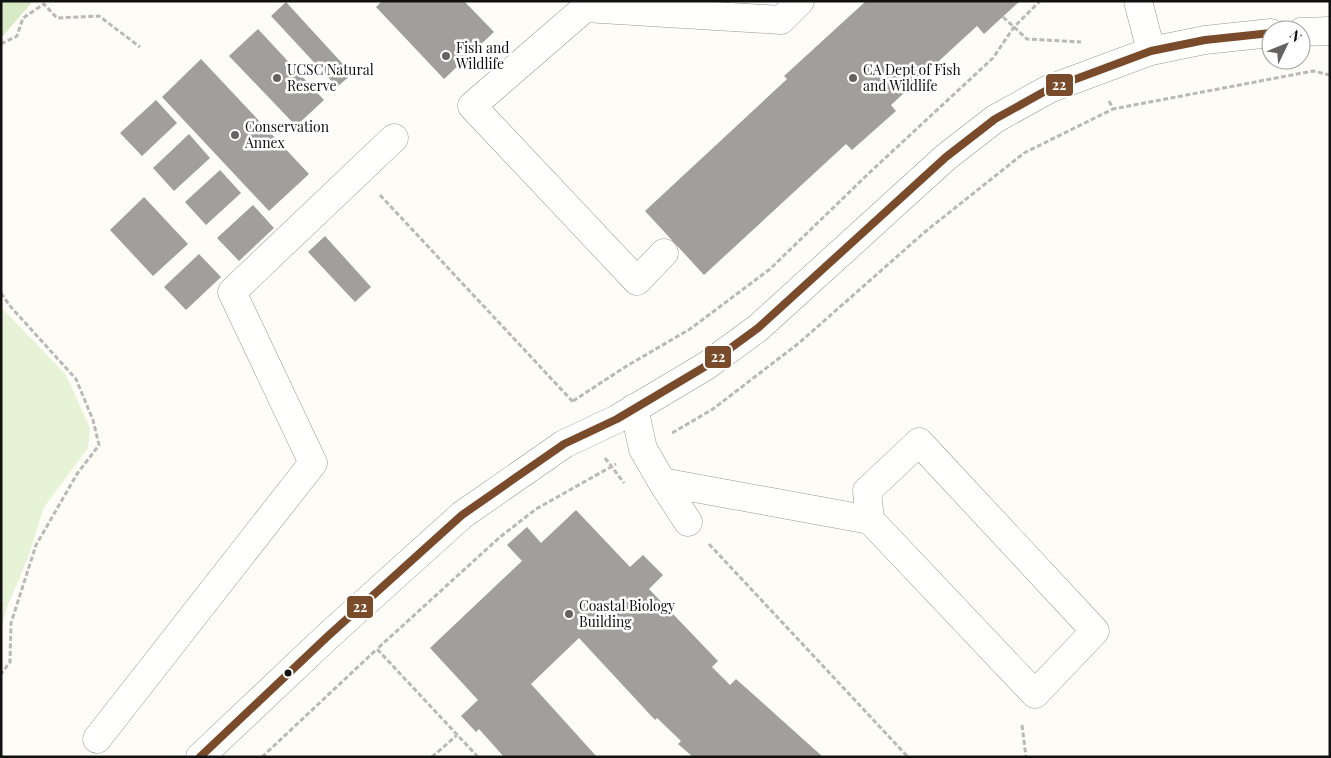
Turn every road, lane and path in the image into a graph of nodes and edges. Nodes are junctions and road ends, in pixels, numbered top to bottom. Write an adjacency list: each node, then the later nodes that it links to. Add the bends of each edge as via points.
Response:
1 (800, 1): 13 (street, via 781,20 585,8 472,106 637,281)
2 (1040, 1): 12 (path, via 1014,27 993,58 770,269 690,329 573,401)
3 (1138, 1): 9 (street)
4 (1330, 31): 5 (street)
5 (1311, 32)
6 (1261, 35): 9 (street, via 1205,40)
7 (1, 44): 8 (path, via 17,36 23,18 44,4 57,18 99,16)
8 (140, 47)
9 (1151, 51): 15 (street, via 1049,89 995,119 946,157 758,328 706,366)
10 (1113, 109): 16 (path, via 1024,153 926,231 799,343 713,409)
11 (394, 138): 24 (street, via 232,292 313,463)
12 (378, 192)
13 (664, 253)
14 (1, 293): 21 (path, via 76,379 93,420 98,445 77,474 36,545 11,623 10,662)
15 (634, 408): 16 (street); 25 (street, via 564,444 462,516)
16 (643, 449): 17 (street); 20 (path, via 536,509 500,537)
17 (662, 482): 18 (street); 19 (street)
18 (870, 520): 18 (street, via 1035,694 1095,631 919,442 867,491)
19 (688, 522): 29 (path)
20 (377, 649): 23 (path); 26 (path)
21 (1, 674)
22 (1022, 725): 30 (path)
23 (457, 735): 27 (path); 28 (path)
24 (97, 739)
25 (200, 757)
26 (262, 757)
27 (432, 757)
28 (478, 757)
29 (908, 757)
30 (1026, 757)

